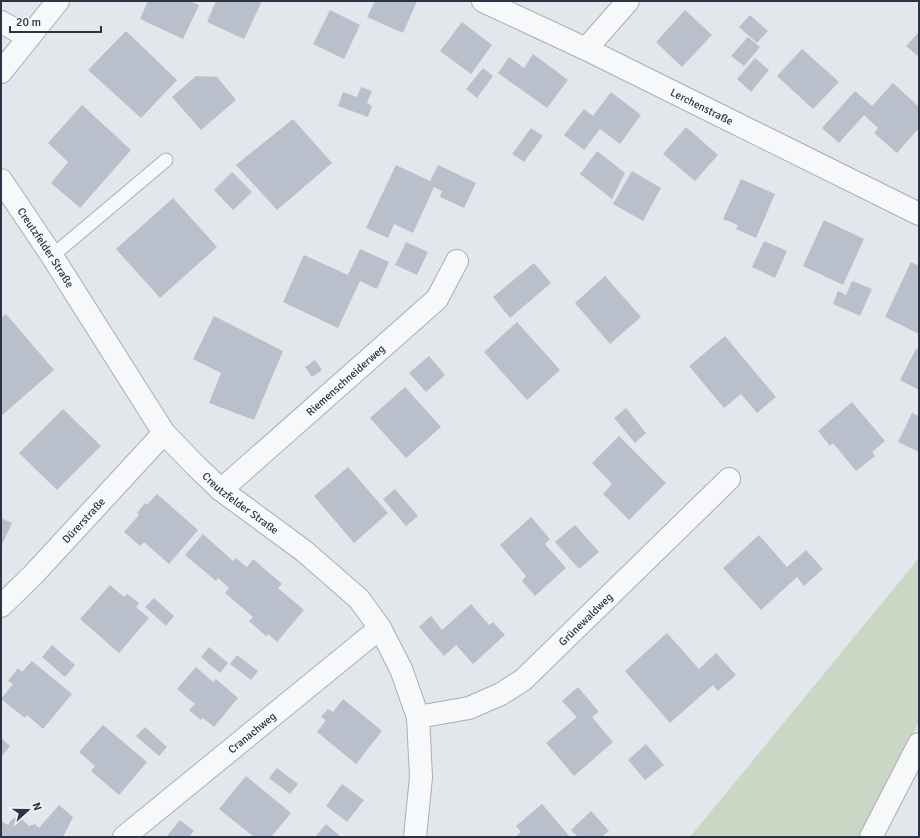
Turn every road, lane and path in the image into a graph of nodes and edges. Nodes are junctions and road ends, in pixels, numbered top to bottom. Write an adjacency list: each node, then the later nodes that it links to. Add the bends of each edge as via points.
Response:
1 (58, 1): 5 (street)
2 (483, 1): 6 (street, Lerchenstraße)
3 (628, 1): 6 (street)
4 (1, 22): 5 (street)
5 (29, 37): 7 (street)
6 (586, 50): 10 (street, Lerchenstraße)
7 (1, 72)
8 (166, 160): 11 (lane)
9 (1, 180): 11 (street, Creutzfelder Straße)
10 (919, 214)
11 (52, 256): 13 (street, Creutzfelder Straße)
12 (457, 261): 15 (street, Riemenschneiderweg, via 437,299)
13 (164, 433): 15 (street, Creutzfelder Straße); 16 (street, Dürerstraße, via 33,575)
14 (729, 479): 18 (street, Grünewaldweg, via 523,680 501,694 469,708)
15 (221, 490): 17 (street, Creutzfelder Straße, via 304,551 359,600)
16 (1, 606)
17 (380, 628): 18 (street, Creutzfelder Straße, via 401,669); 20 (street, Cranachweg)
18 (418, 717): 21 (street, Creutzfelder Straße, via 421,777)
19 (919, 744): 22 (street)
20 (124, 837)
21 (415, 837)
22 (871, 837)

